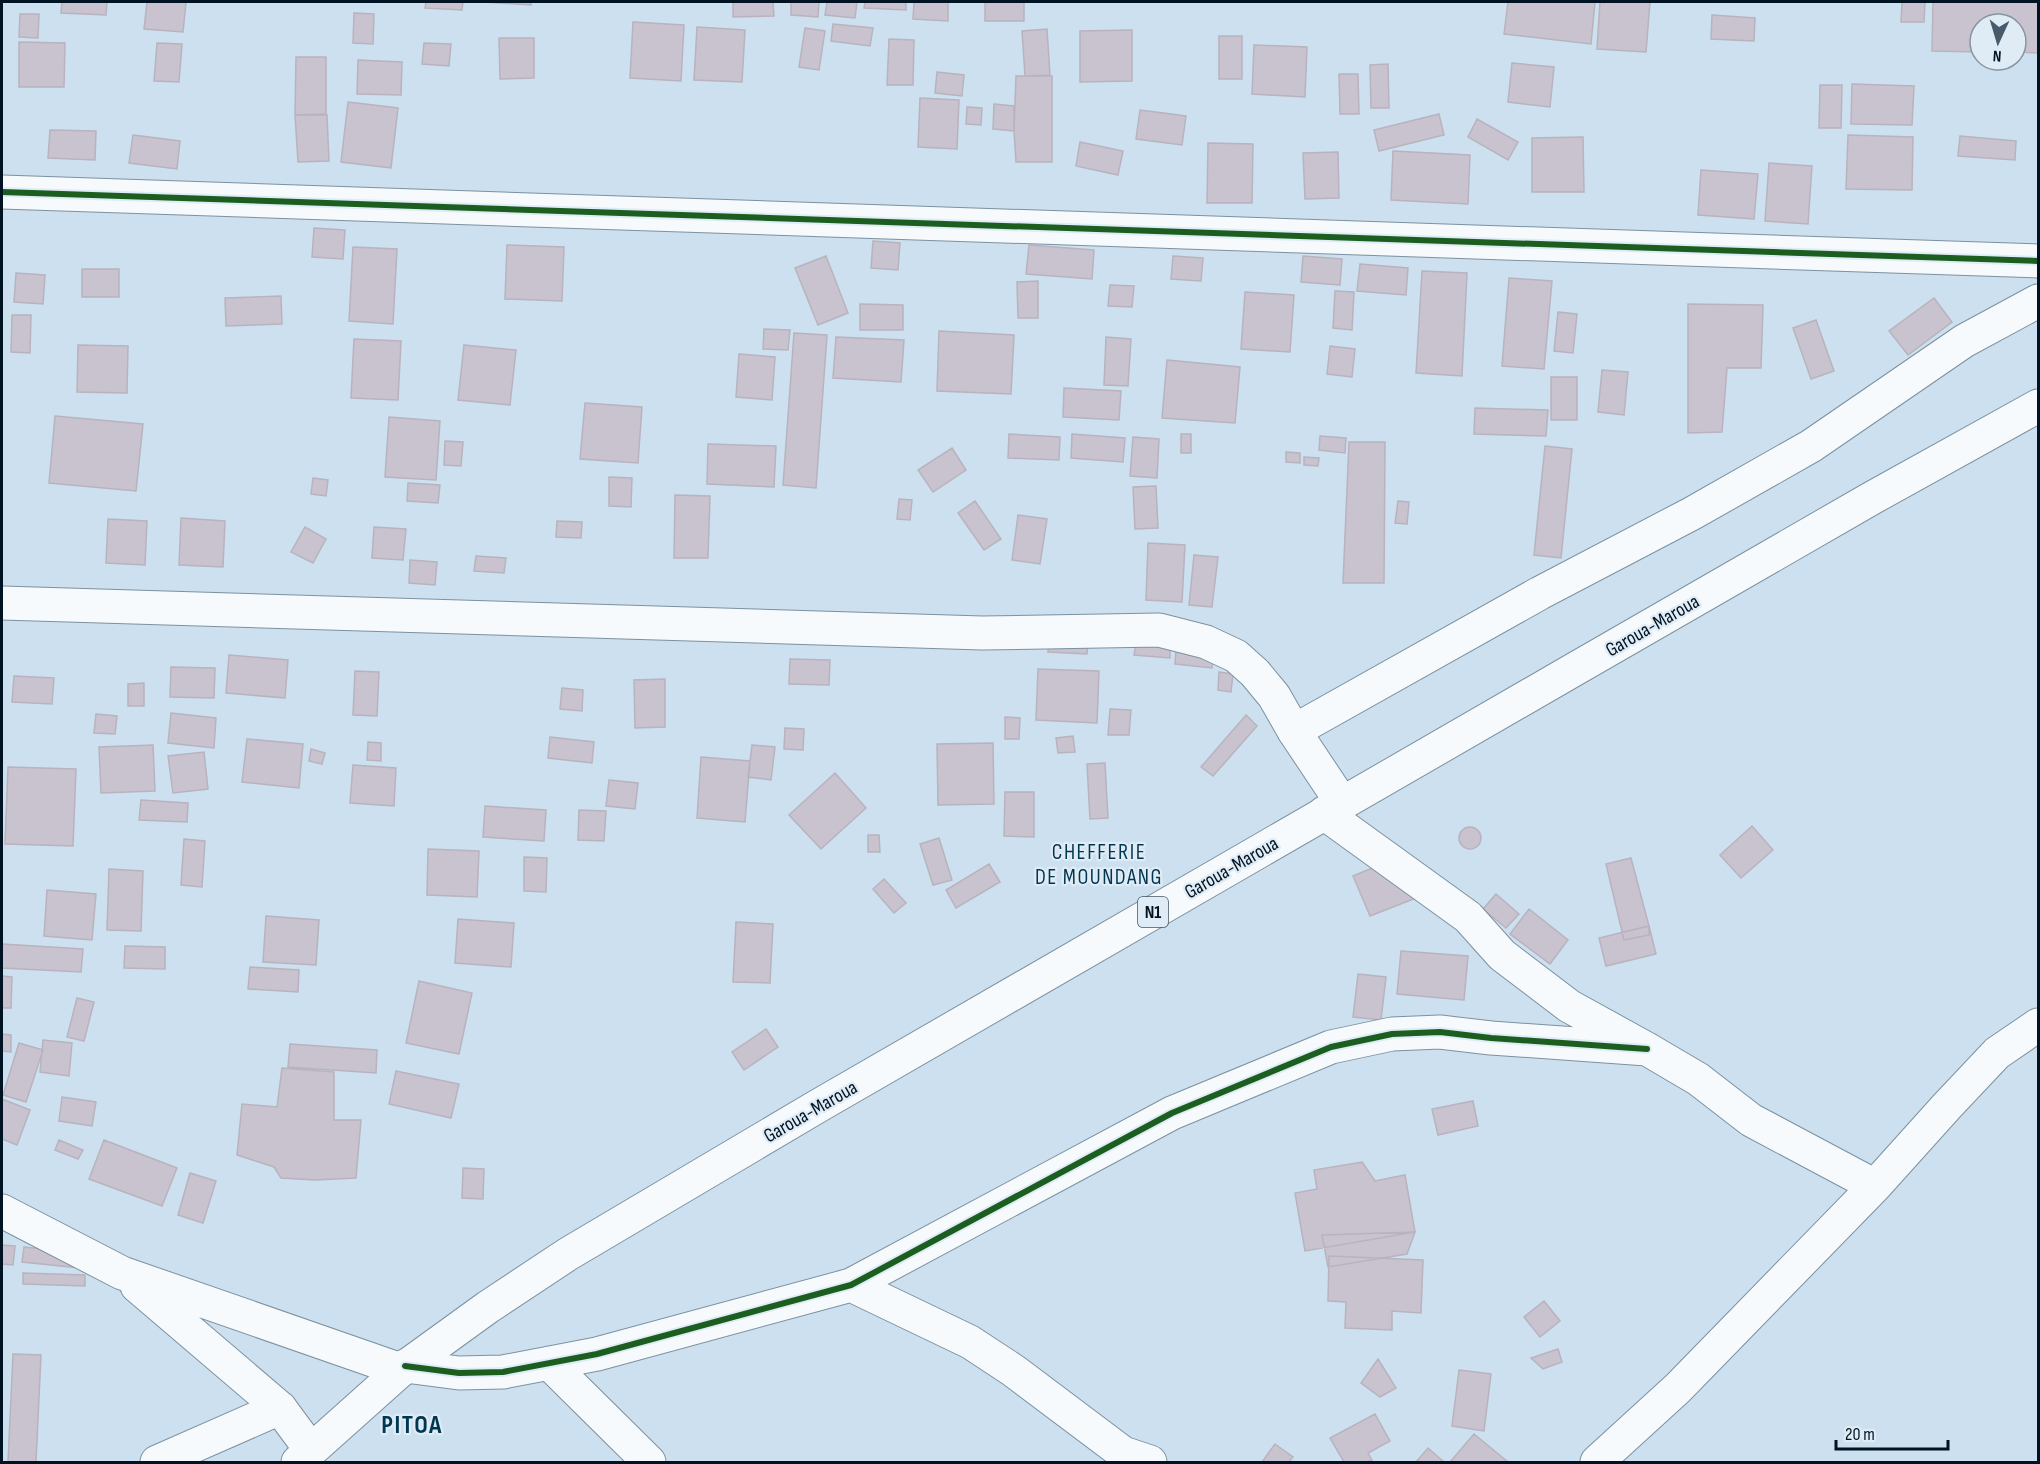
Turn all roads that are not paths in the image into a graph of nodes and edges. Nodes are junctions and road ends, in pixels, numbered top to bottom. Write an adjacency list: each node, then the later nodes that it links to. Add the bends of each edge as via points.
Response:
1 (2, 192): 2 (main road)
2 (2038, 261)
3 (2038, 301): 6 (main road, via 1964,341 1811,446)
4 (2038, 406): 7 (main road, Garoua-Maroua / N1)
5 (2, 603): 6 (main road, via 982,633 1159,630 1206,642 1236,656 1274,696)
6 (1294, 731): 7 (main road)
7 (1333, 808): 9 (main road, via 1468,917 1502,955 1569,1006); 15 (main road, Garoua-Maroua / N1, via 568,1254)
8 (2038, 1025): 10 (main road, via 1997,1053)
9 (1647, 1049): 10 (main road, via 1698,1079 1751,1120); 13 (main road, via 1440,1032 1392,1034 1331,1047 1172,1113)
10 (1875, 1186): 21 (main road, via 1678,1388)
11 (2, 1211): 12 (main road)
12 (122, 1273): 15 (main road); 16 (main road)
13 (851, 1285): 14 (main road, via 597,1354); 20 (main road, via 970,1342 1123,1453)
14 (549, 1363): 15 (main road, via 504,1372); 19 (main road)
15 (403, 1368): 17 (main road, Garoua-Maroua / N1)
16 (280, 1408): 17 (main road); 18 (main road)
17 (304, 1456)
18 (157, 1462)
19 (649, 1462)
20 (1150, 1462)
21 (1597, 1462)

